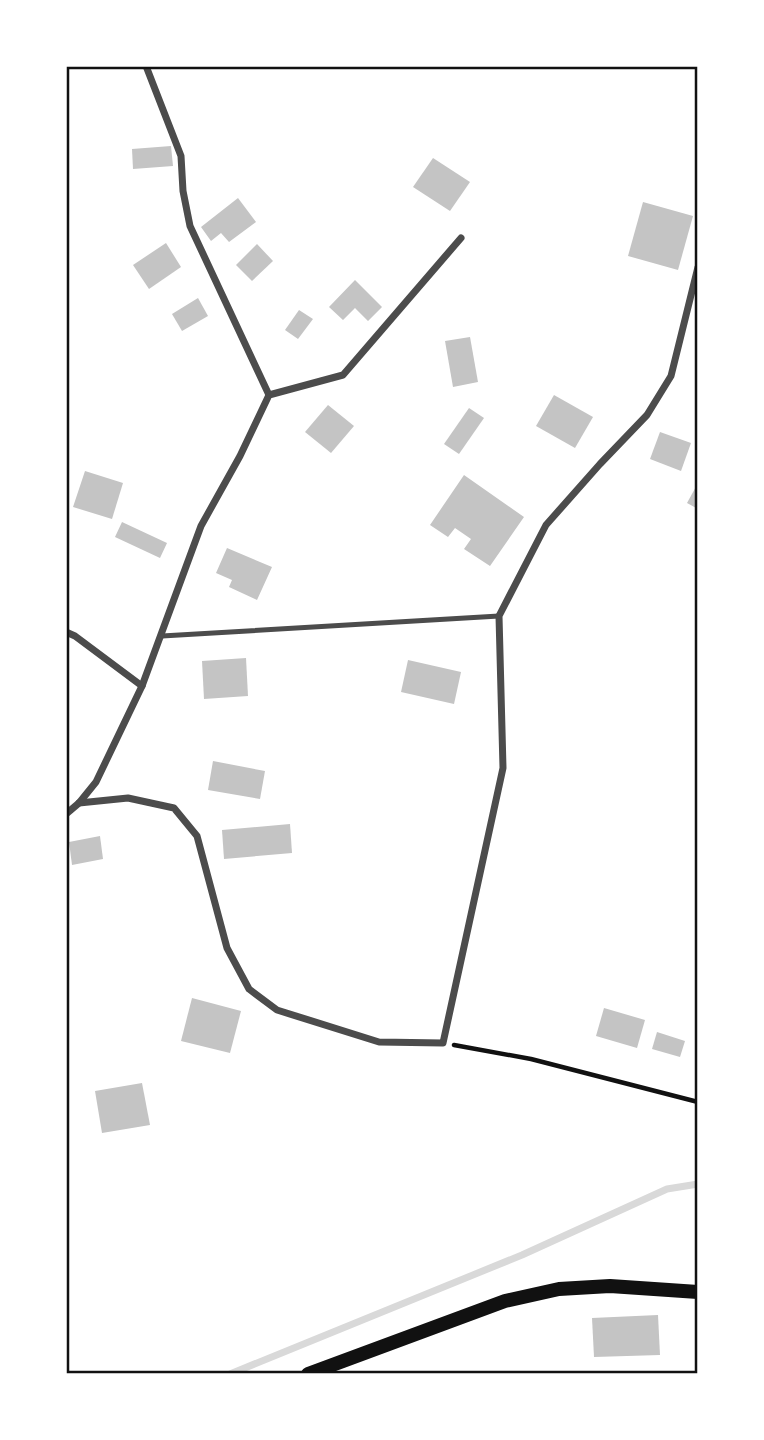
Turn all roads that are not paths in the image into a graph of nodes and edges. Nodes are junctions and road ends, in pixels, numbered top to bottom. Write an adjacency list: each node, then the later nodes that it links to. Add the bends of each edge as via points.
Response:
1 (146, 66): 4 (street, via 181,156 190,226)
2 (461, 238): 4 (street, via 343,375)
3 (698, 267): 5 (street, via 671,376 647,415 546,525)
4 (270, 395): 7 (street, via 201,526)
5 (499, 616): 7 (lane); 9 (street, via 503,768 443,1043 379,1042 277,1010 249,989 227,948 197,836 174,808 128,798)
6 (66, 632): 8 (street)
7 (162, 636): 8 (street)
8 (142, 686): 9 (street, via 96,782)
9 (79, 803): 10 (street)
10 (66, 814)
11 (698, 1292): 12 (main road, via 610,1286 559,1289 505,1301)
12 (308, 1374)

